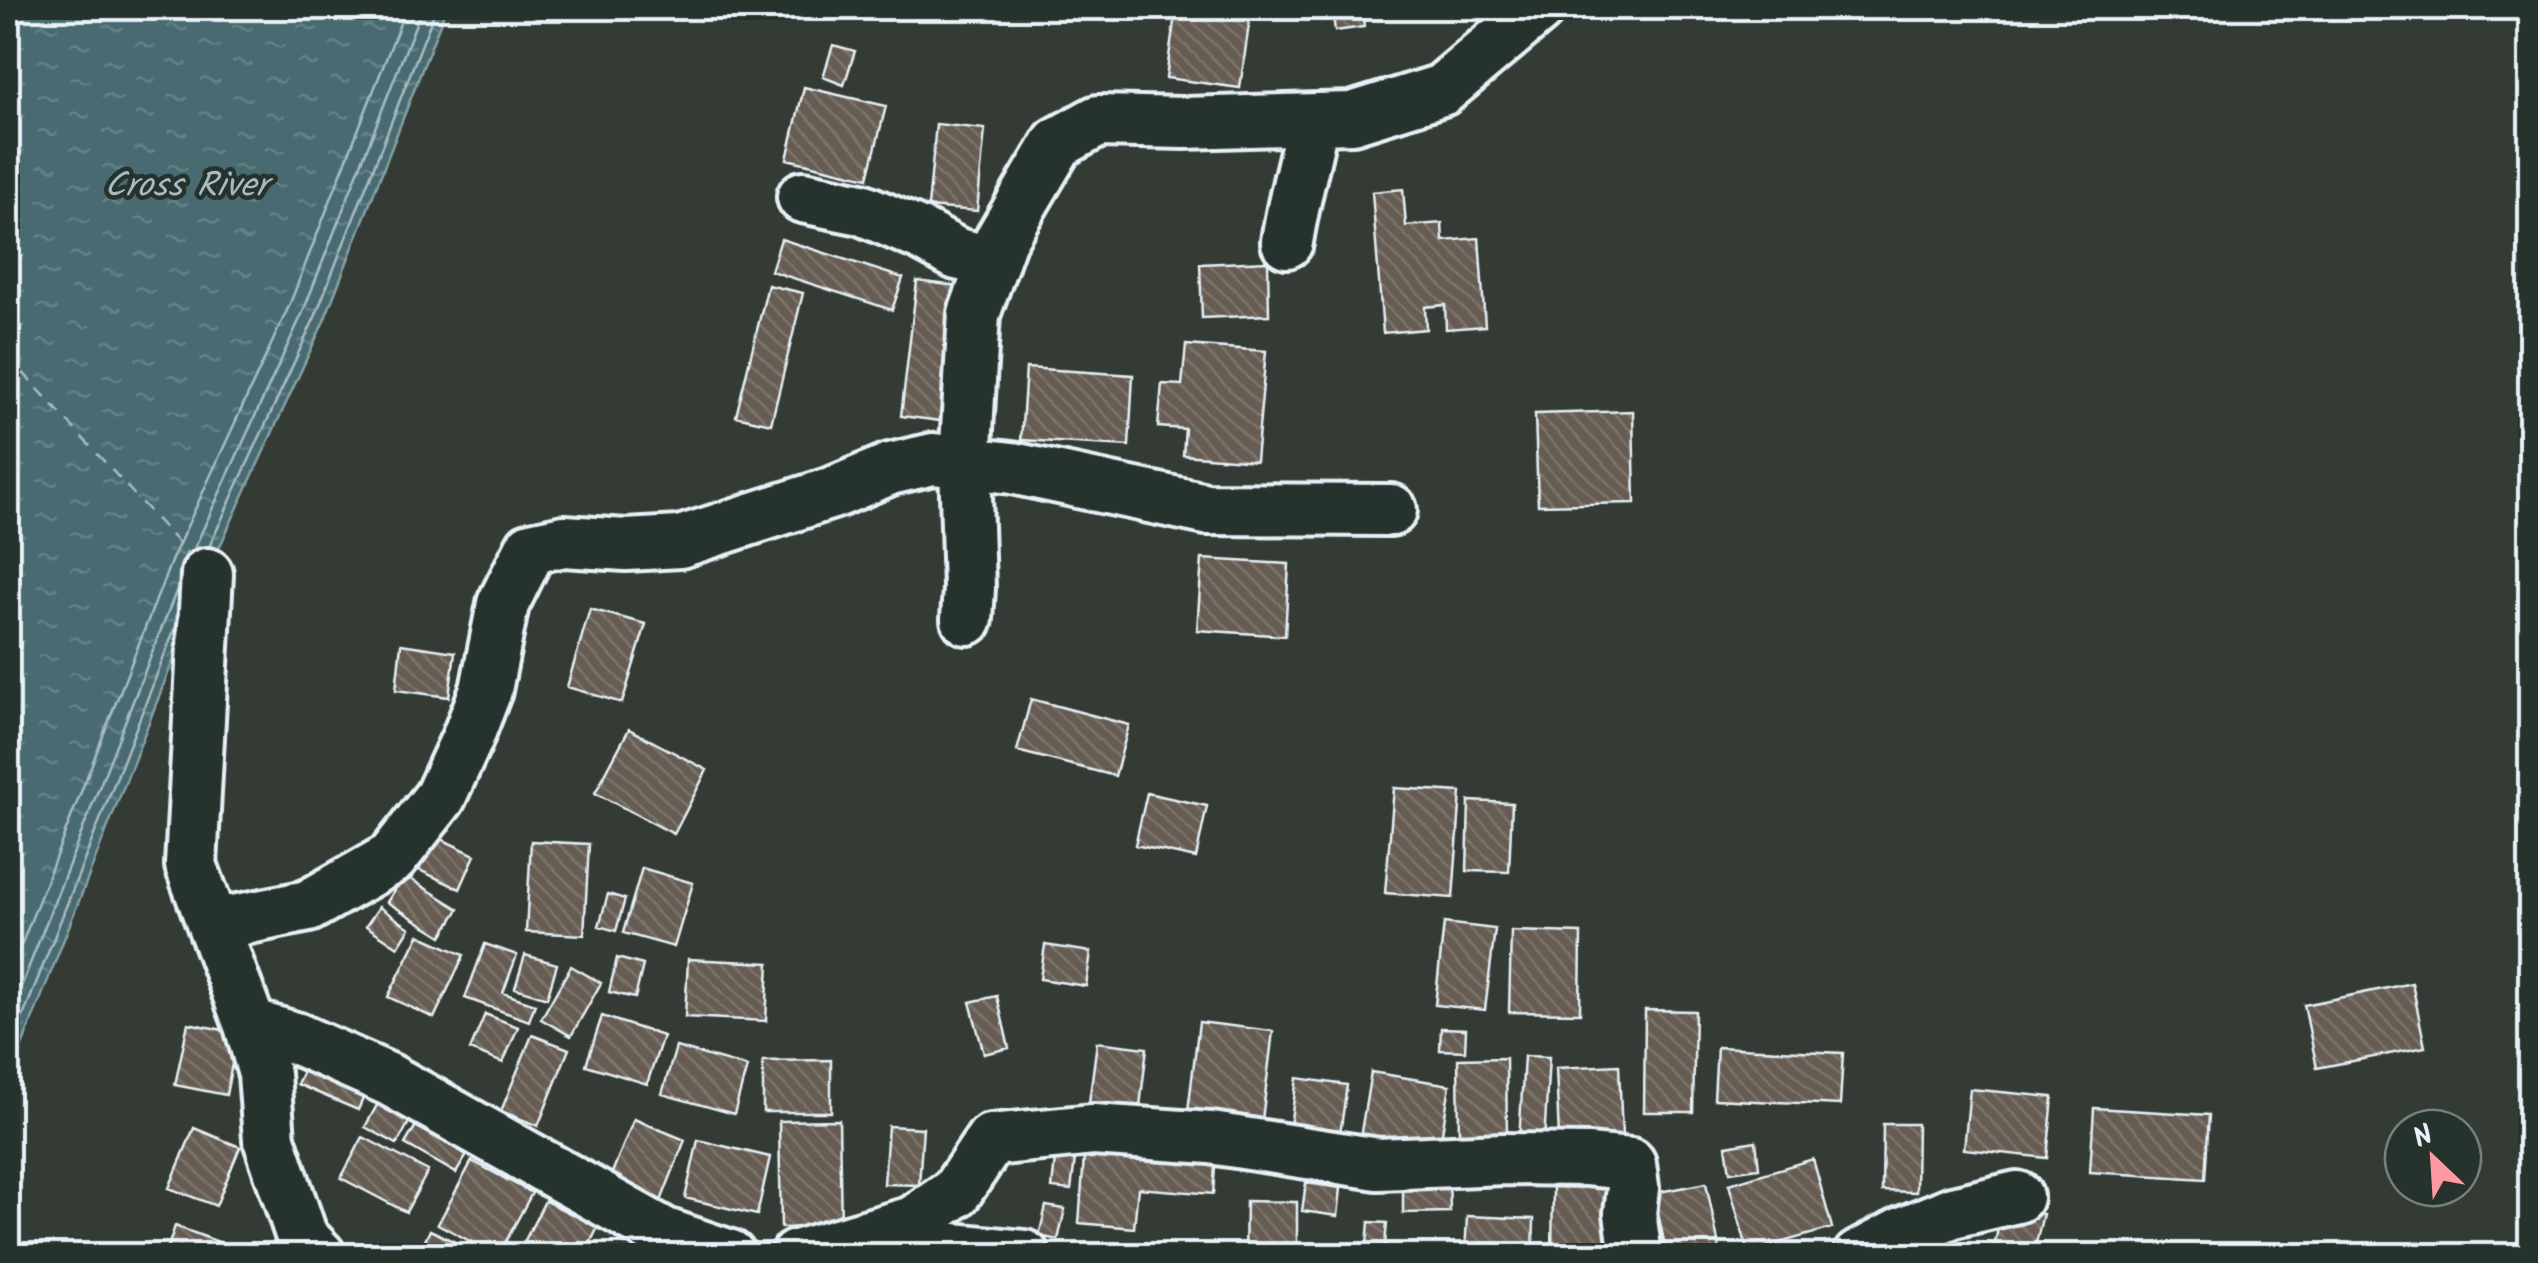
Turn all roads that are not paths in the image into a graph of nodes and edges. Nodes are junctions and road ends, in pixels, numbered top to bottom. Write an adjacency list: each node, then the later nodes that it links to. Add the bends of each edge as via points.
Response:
1 (1540, 8): 2 (street, via 1442,90 1352,118)
2 (1312, 120): 4 (street); 5 (street, via 1098,120 1058,143)
3 (803, 197): 5 (street, via 861,209 957,254)
4 (1287, 242)
5 (993, 262): 6 (street, via 974,314)
6 (966, 463): 7 (street, via 1206,508); 9 (street); 10 (street, via 934,459 890,470 680,542 564,541 530,548 504,604 486,690 467,739 440,797 392,858 308,906)
7 (1391, 510)
8 (207, 574): 10 (street, via 191,865)
9 (966, 619)
10 (214, 925): 11 (street)
11 (250, 1025): 14 (street, via 388,1079 664,1234); 15 (street, via 264,1074 268,1139 302,1237)
12 (2017, 1197): 19 (street, via 1952,1212)
13 (913, 1222): 16 (street); 17 (street, via 933,1247); 18 (street, via 956,1192 991,1140 1093,1130 1211,1138 1378,1164 1630,1164)
14 (730, 1255)
15 (320, 1256)
16 (796, 1256)
17 (1024, 1256)
18 (1636, 1256)
19 (1859, 1256)

